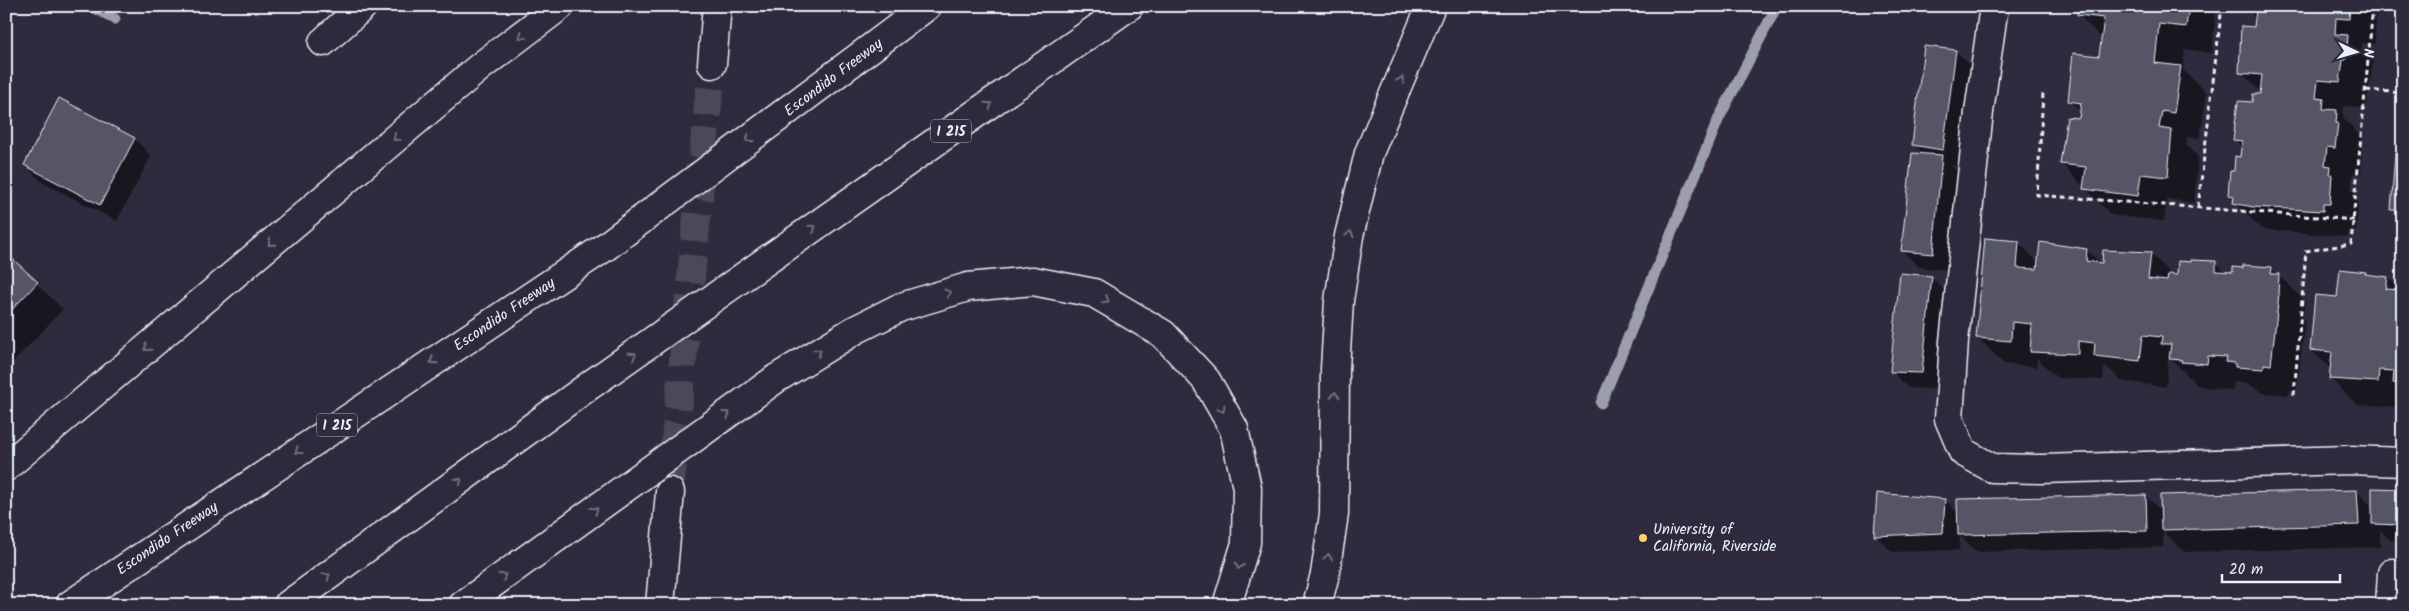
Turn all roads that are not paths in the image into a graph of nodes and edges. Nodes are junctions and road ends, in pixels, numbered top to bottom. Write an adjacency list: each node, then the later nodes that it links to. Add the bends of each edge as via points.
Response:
1 (363, 6): 8 (main road)
2 (560, 6): 11 (main road, one-way to 11, via 481,66)
3 (717, 6): 9 (main road)
4 (927, 6): 14 (main road, Escondido Freeway / I 215, one-way to 14, bridge, via 605,247)
5 (1129, 6): 15 (main road, I 215, one-way to 5, bridge, via 594,383)
6 (1431, 6): 19 (main road, one-way to 6, via 1334,514 1335,359 1339,301 1349,236 1369,153)
7 (1994, 6): 10 (main road, via 1954,341 1949,419 1962,452 1992,468 2350,460)
8 (323, 42)
9 (712, 64)
10 (2403, 462)
11 (6, 467)
12 (670, 492): 17 (main road)
13 (2392, 573): 20 (main road)
14 (70, 605)
15 (288, 605)
16 (464, 605): 18 (main road, one-way to 18, bridge, via 777,378 855,330 901,307 968,287 1033,281 1094,293 1163,334 1206,380 1234,429 1247,488 1246,543)
17 (660, 605)
18 (1227, 605)
19 (1318, 605)
20 (2390, 605)

